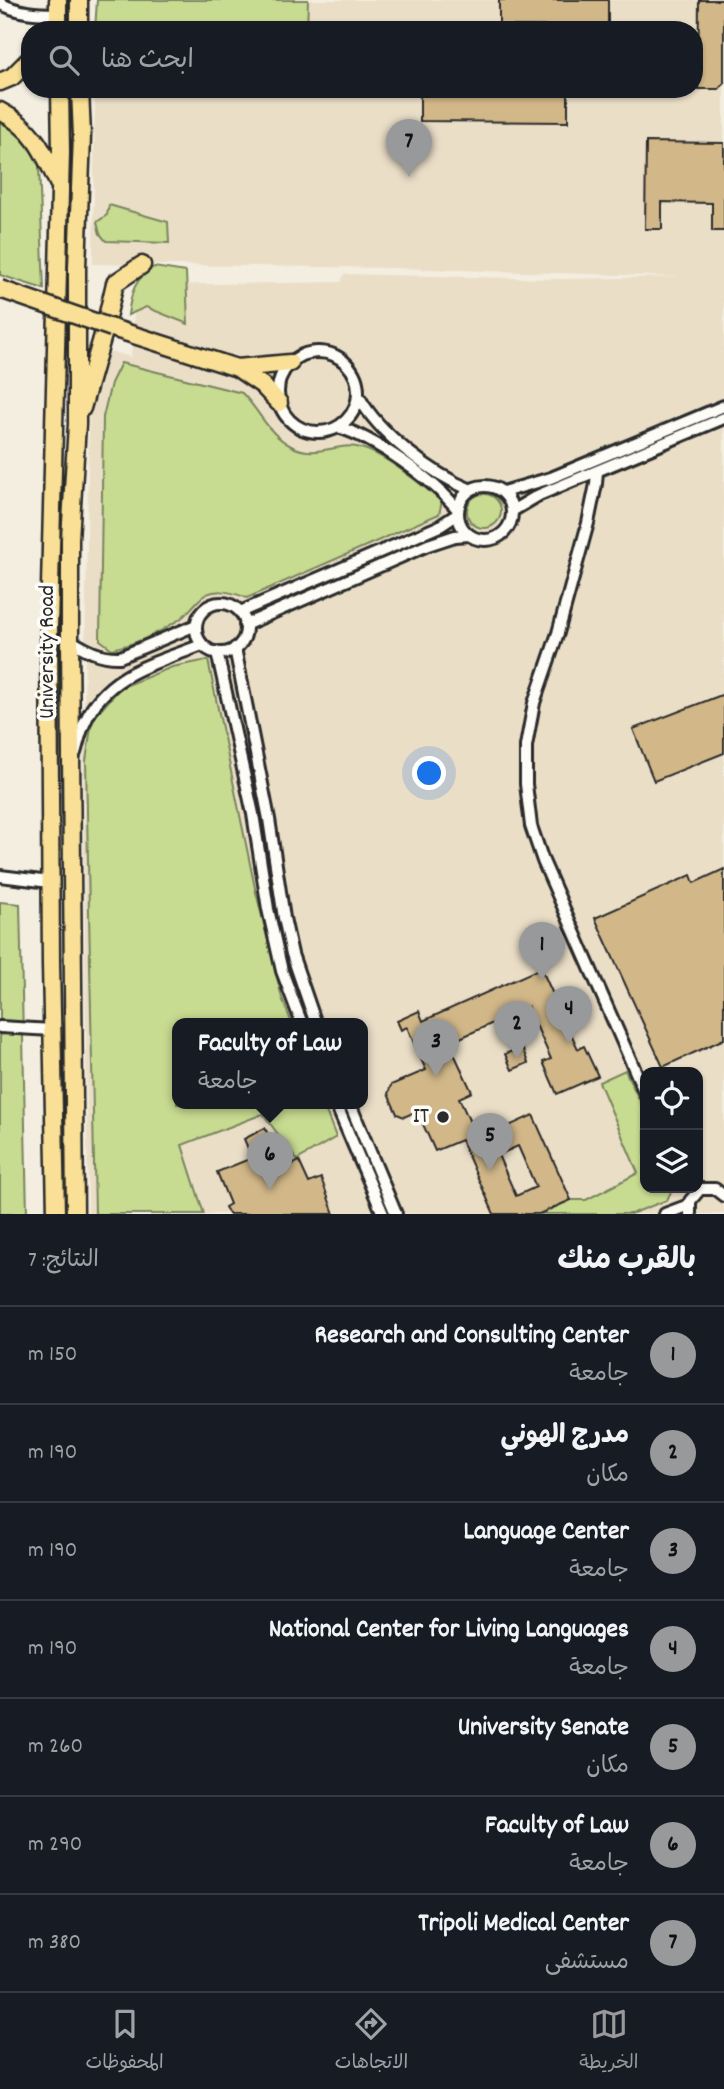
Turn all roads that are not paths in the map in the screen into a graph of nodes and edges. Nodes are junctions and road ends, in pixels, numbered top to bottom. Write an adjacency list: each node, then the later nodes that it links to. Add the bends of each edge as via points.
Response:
1 (79, 0): 4 (highway)
2 (0, 3): 3 (street)
3 (58, 15)
4 (79, 21)
5 (21, 68): 6 (highway)
6 (0, 82)
7 (60, 98): 10 (highway, University Road)
8 (80, 98): 19 (highway, University Road)
9 (0, 111): 10 (highway, via 20,122 38,142)
10 (60, 186): 36 (highway, University Road, via 48,626)
11 (142, 265): 19 (highway, via 115,283)
12 (0, 289): 14 (highway, bridge)
13 (290, 363): 14 (highway); 15 (street, via 309,352 332,354 355,375); 16 (street, via 279,381)
14 (237, 368): 16 (highway)
15 (359, 397): 20 (street, via 352,415); 22 (street, via 388,434 447,479)
16 (279, 403): 20 (street, via 290,421 308,431)
17 (724, 406): 23 (street, via 551,478)
18 (724, 418): 21 (street)
19 (77, 424): 30 (highway, University Road)
20 (338, 427): 25 (street, via 377,444 440,491)
21 (597, 471): 24 (street); 41 (street, via 588,523 534,703 526,746 526,784 531,826 543,861)
22 (471, 490): 23 (street, via 487,486); 25 (street, via 462,498)
23 (503, 492): 24 (street)
24 (512, 511): 26 (street, via 509,526 499,537 484,540)
25 (458, 512): 26 (street); 27 (street, via 440,526)
26 (469, 535): 29 (street, via 428,545)
27 (240, 612): 28 (street, via 228,604 214,604 201,612); 29 (street)
28 (196, 625): 30 (street, via 120,657 94,653); 31 (street)
29 (245, 625): 32 (street)
30 (70, 640): 34 (highway, University Road)
31 (202, 645): 33 (street); 34 (street, via 110,686 84,724)
32 (235, 648): 33 (street); 38 (street, via 284,918)
33 (217, 652): 37 (street, via 282,971)
34 (72, 766): 51 (highway, University Road)
35 (0, 876): 36 (street)
36 (50, 883): 40 (highway, University Road)
37 (300, 1018)
38 (314, 1018)
39 (0, 1027): 40 (street)
40 (52, 1030): 50 (highway, University Road)
41 (640, 1082)
42 (338, 1109): 52 (street)
43 (352, 1109): 53 (street)
44 (724, 1181): 46 (street)
45 (703, 1188): 46 (street)
46 (710, 1188): 48 (street)
47 (693, 1193): 49 (street)
48 (724, 1196)
49 (689, 1210): 54 (street)
50 (56, 1214)
51 (75, 1214)
52 (383, 1214)
53 (396, 1214)
54 (665, 1214)

